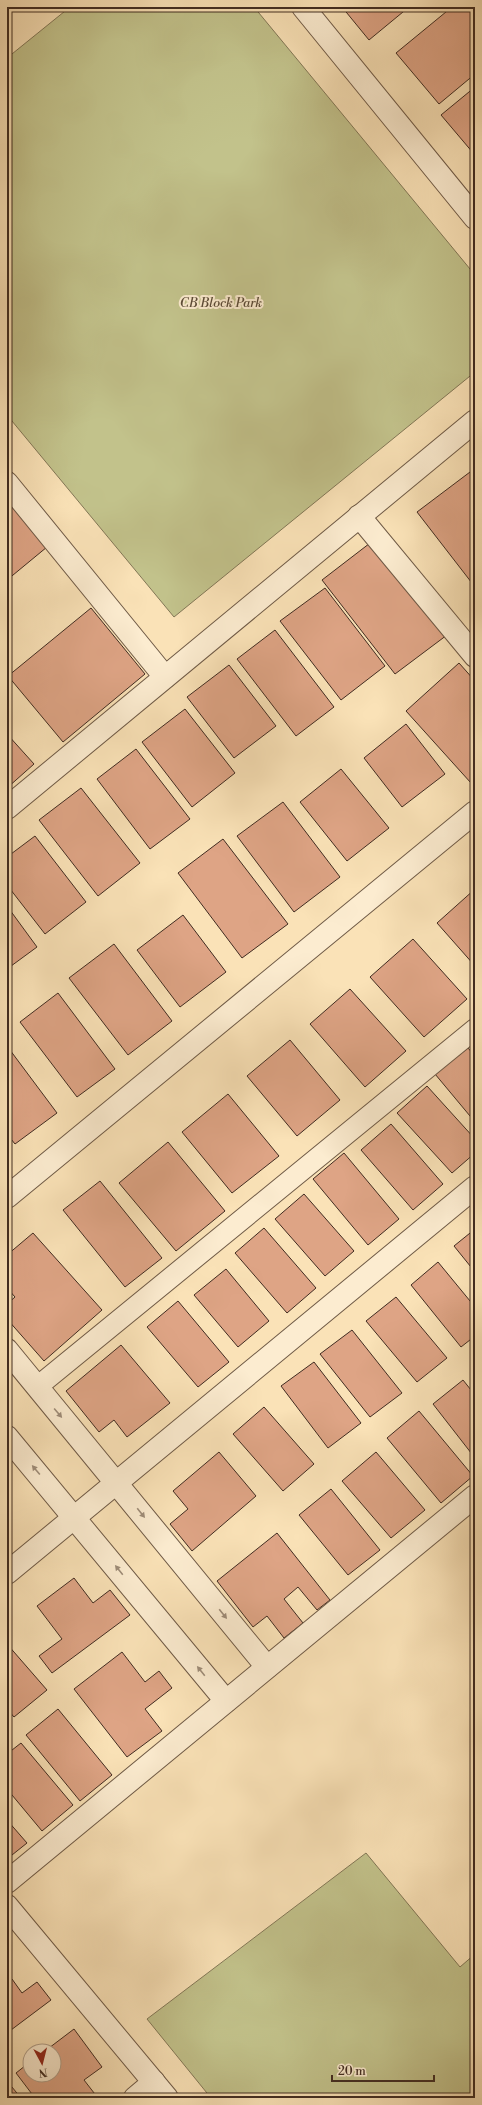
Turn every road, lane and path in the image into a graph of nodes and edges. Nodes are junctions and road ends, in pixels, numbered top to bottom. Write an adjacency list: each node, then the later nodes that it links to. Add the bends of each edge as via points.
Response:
1 (303, 7): 2 (street)
2 (475, 218)
3 (475, 421): 5 (street)
4 (7, 483): 7 (street)
5 (360, 516): 6 (street); 7 (street)
6 (475, 656)
7 (165, 677): 8 (street)
8 (7, 808)
9 (475, 812): 12 (street)
10 (475, 1028): 14 (lane)
11 (475, 1187): 16 (street)
12 (7, 1197)
13 (7, 1350): 14 (street)
14 (37, 1387): 16 (street, one-way to 16)
15 (7, 1437): 18 (street, one-way to 15)
16 (116, 1483): 18 (street); 20 (street, one-way to 20)
17 (475, 1496): 20 (street)
18 (75, 1517): 19 (street); 21 (street, one-way to 18)
19 (7, 1572)
20 (267, 1667): 21 (street)
21 (226, 1701): 22 (street)
22 (7, 1882)
23 (7, 1906): 24 (street)
24 (161, 2090): 25 (street)
25 (135, 2098)

